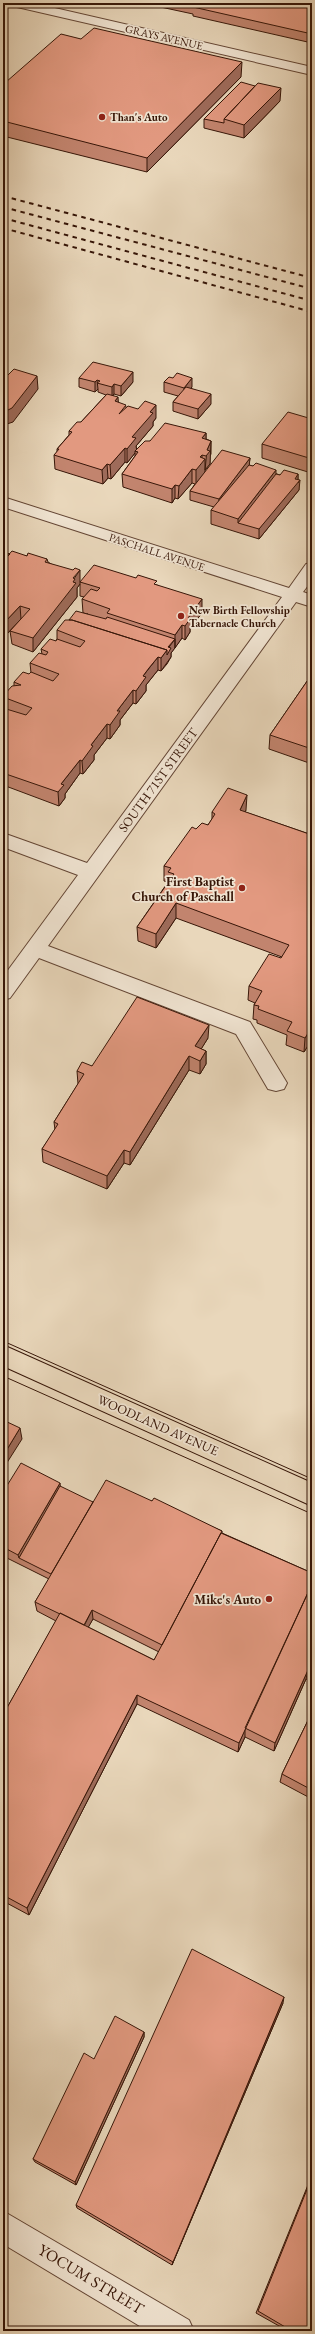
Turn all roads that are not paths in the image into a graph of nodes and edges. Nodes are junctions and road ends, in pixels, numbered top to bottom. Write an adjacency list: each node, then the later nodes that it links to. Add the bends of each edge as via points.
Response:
1 (17, 3): 2 (street, GRAYS AVENUE)
2 (312, 71)
3 (3, 502): 5 (street, PASCHALL AVENUE)
4 (312, 568): 5 (street, SOUTH 71ST STREET)
5 (293, 596): 6 (street, PASCHALL AVENUE); 8 (street, SOUTH 71ST STREET)
6 (312, 601)
7 (3, 840): 8 (street)
8 (91, 872): 9 (street, SOUTH 71ST STREET)
9 (35, 949): 10 (street, SOUTH 71ST STREET); 11 (street, via 243,1028)
10 (3, 992)
11 (276, 1083)
12 (3, 1355): 13 (main road, WOODLAND AVENUE)
13 (312, 1495)
14 (3, 2226): 15 (street, YOCUM STREET)
15 (178, 2331)

